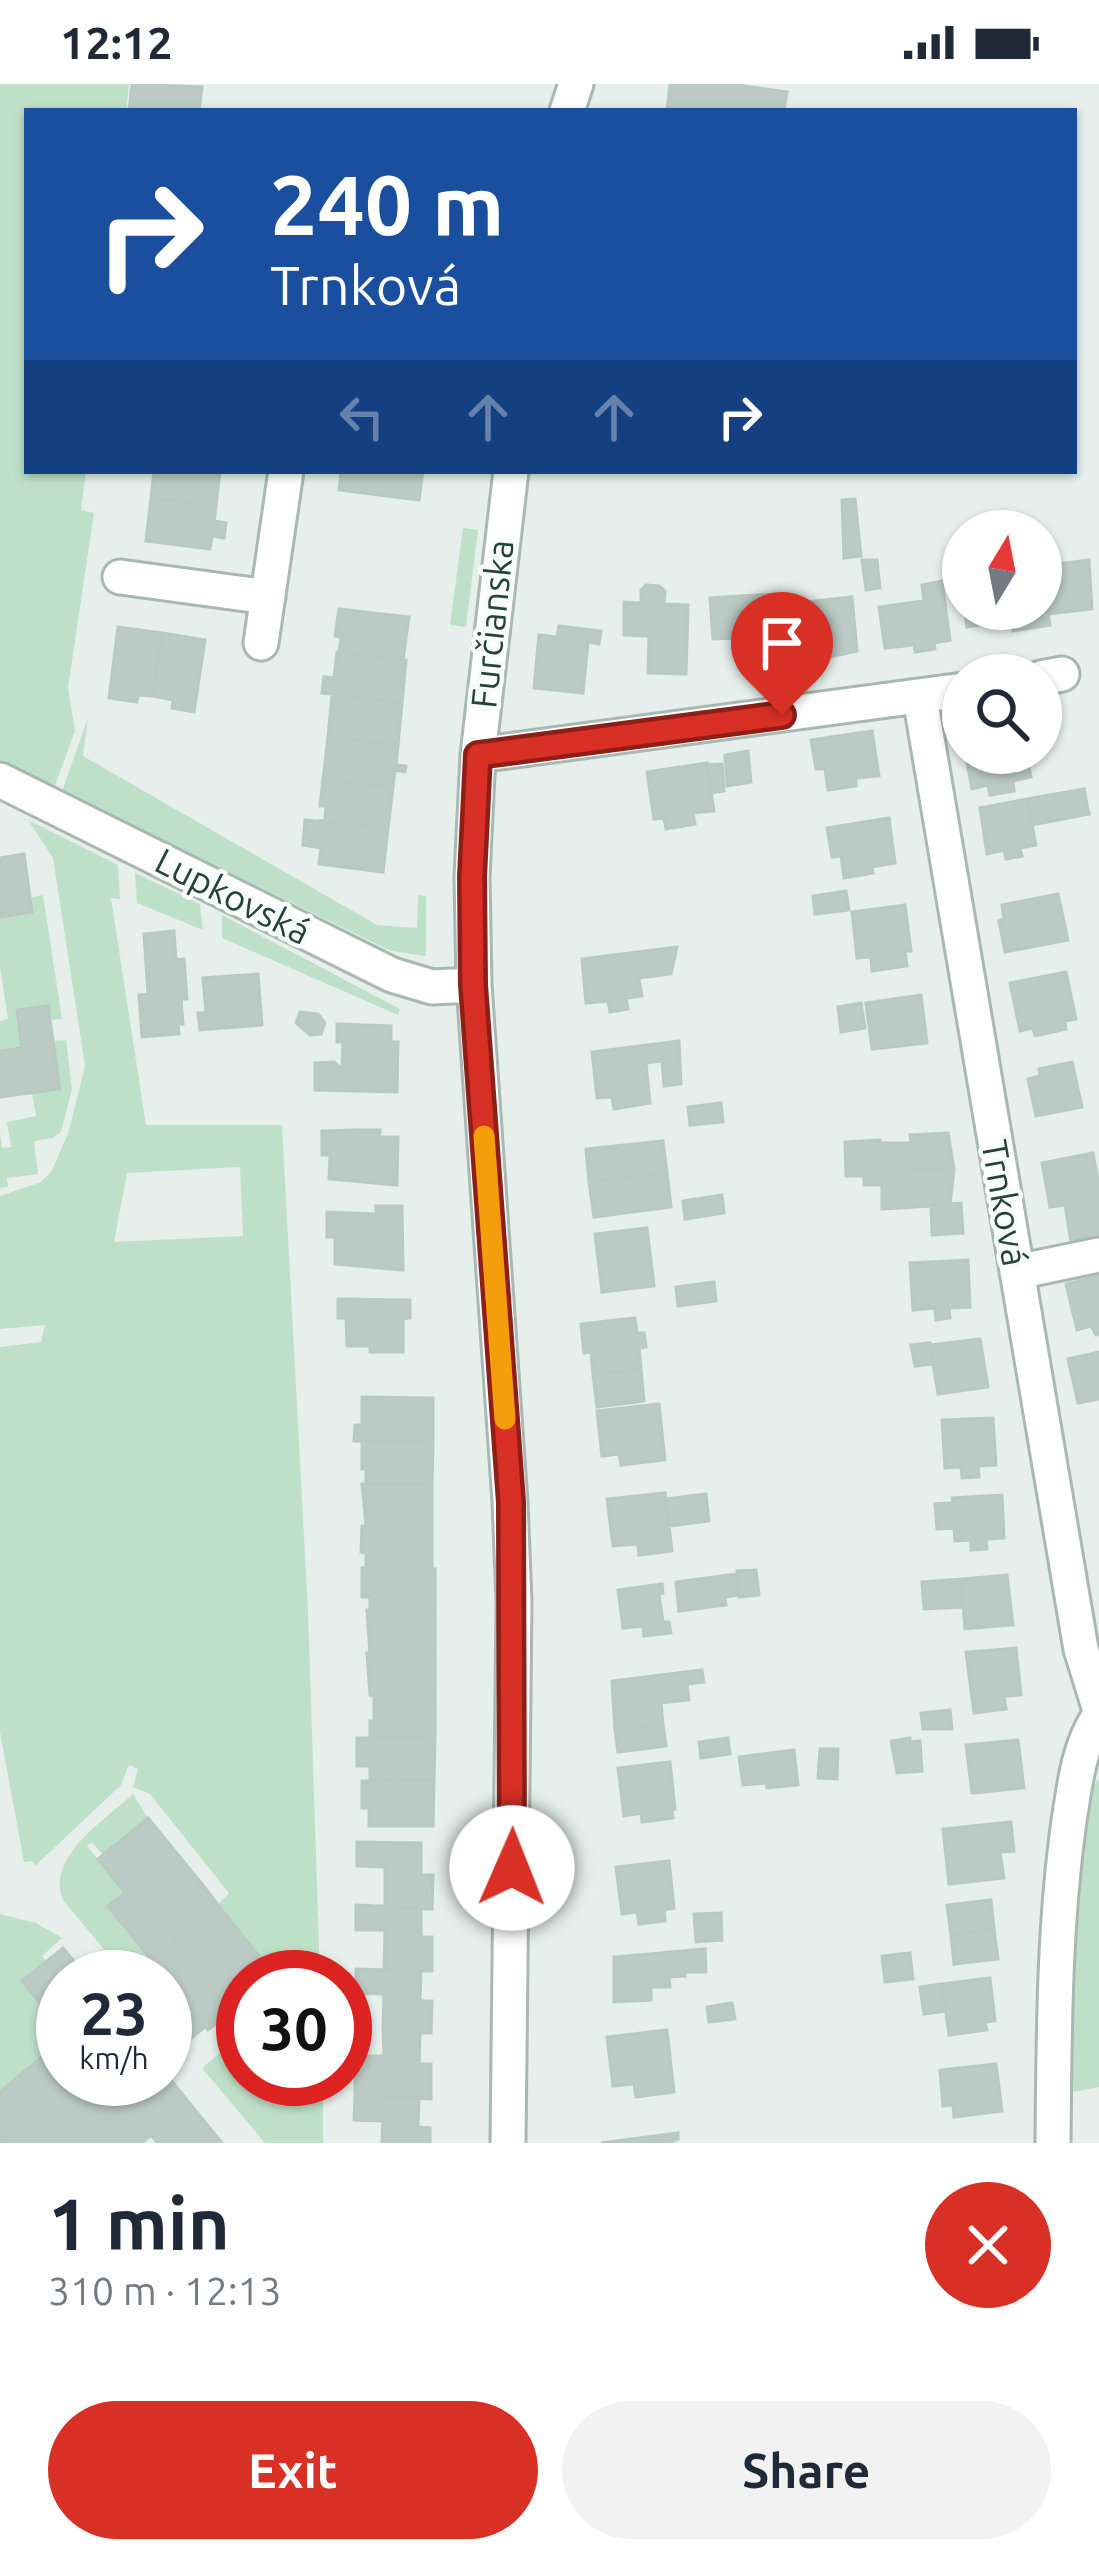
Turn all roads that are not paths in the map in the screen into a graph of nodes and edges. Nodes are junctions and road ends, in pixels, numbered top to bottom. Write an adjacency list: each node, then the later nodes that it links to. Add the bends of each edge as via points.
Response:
1 (286, 474): 4 (street)
2 (511, 474): 8 (street, Furčianska)
3 (120, 577): 4 (street)
4 (268, 597): 5 (street)
5 (261, 643)
6 (942, 693): 7 (street)
7 (920, 697): 8 (street); 12 (street, Trnková)
8 (478, 755): 10 (street, Furčianska)
9 (0, 780): 10 (street, Lupkovská, via 392,975 432,987)
10 (473, 985): 14 (street, Furčianska, via 513,1582)
11 (1099, 1255): 12 (street)
12 (1017, 1272): 13 (street, Trnková)
13 (1099, 1712): 15 (street, Trnková, via 1081,1754 1062,1871)
14 (508, 2143)
15 (1053, 2143)

